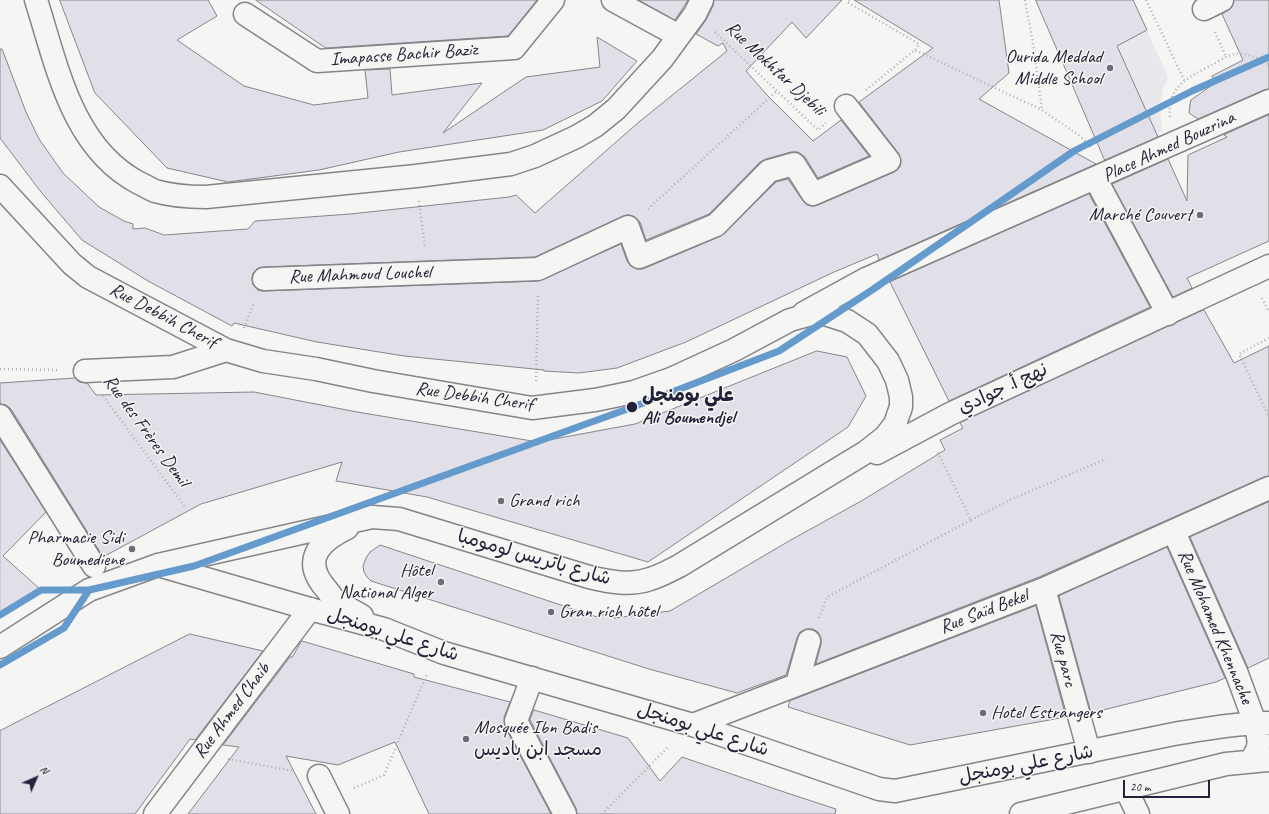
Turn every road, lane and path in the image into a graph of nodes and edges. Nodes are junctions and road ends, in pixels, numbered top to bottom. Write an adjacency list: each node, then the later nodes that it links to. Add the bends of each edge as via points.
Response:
1 (36, 0): 19 (street, via 67,97 86,135 125,175 155,191 185,197 206,197)
2 (554, 0): 8 (street, Imapasse Bachir Baziz, via 514,48 317,61)
3 (613, 0): 9 (street)
4 (848, 0): 10 (path, via 847,2 919,44)
5 (1025, 0): 16 (path)
6 (1146, 0): 12 (path)
7 (699, 7): 9 (street); 13 (path, Rue Mokhtar Djebili)
8 (245, 14)
9 (679, 36): 19 (street, via 651,72 616,109 576,137 511,164)
10 (915, 50): 15 (path, Rue Mokhtar Djebili); 16 (path)
11 (1269, 65): 12 (path, via 1252,56 1236,54)
12 (1184, 80): 17 (path, via 1171,98 1169,109)
13 (778, 90): 15 (path, Rue Mokhtar Djebili, via 818,130); 21 (path)
14 (1269, 101): 17 (street, Place Ahmed Bouzrina)
15 (846, 106): 21 (street, via 889,160 813,194 794,164 769,171 716,225 639,257)
16 (1042, 110): 18 (path, via 1080,136)
17 (1175, 143): 18 (street, Place Ahmed Bouzrina)
18 (1105, 174): 26 (street, Place Ahmed Bouzrina); 27 (street, via 866,279)
19 (416, 176): 24 (path)
20 (0, 186): 29 (street, Rue Debbih Cherif, via 72,264 88,277)
21 (628, 227): 23 (street)
22 (1269, 266): 26 (street, نهج أ. جوادي)
23 (538, 269): 24 (street, Rue Mahmoud Louchel); 32 (path, via 536,383)
24 (428, 272): 25 (street, Rue Mahmoud Louchel)
25 (264, 279): 29 (path, Rue Mahmoud Louchel, via 243,329)
26 (1168, 314): 35 (street, نهج أ. جوادي)
27 (790, 320): 32 (street, Rue Debbih Cherif, via 734,350 671,379 634,392); 36 (street, Rue Debbih Cherif, via 819,312 847,321 867,334 888,361 897,380 901,397 897,420)
28 (1269, 338): 34 (path, via 1239,354)
29 (226, 350): 31 (street, via 173,367); 32 (street, Rue Debbih Cherif, via 263,361)
30 (0, 369): 31 (path)
31 (85, 371): 39 (path, Rue des Frères Demil)
32 (532, 408)
33 (0, 416): 45 (street)
34 (1269, 417)
35 (926, 427): 41 (path); 42 (street, نهج أ. جوادي)
36 (885, 437): 42 (street, شارع باتريس لومومبا, via 855,459)
37 (1106, 459): 41 (path, via 1012,499)
38 (1269, 488): 43 (street, Rue Saïd Bekel)
39 (185, 507)
40 (372, 517): 42 (street, شارع باتريس لومومبا, via 399,519 589,577 628,583 652,579 679,566); 44 (street); 48 (street, شارع باتريس لومومبا, via 325,541 318,549 314,564 320,582 337,601)
41 (971, 520): 49 (path, via 827,597)
42 (745, 526)
43 (1174, 532): 46 (street, Rue Saïd Bekel); 54 (street, Rue Mohamed Khennache, via 1237,674)
44 (158, 565): 47 (street, شارع علي بومنجل); 50 (street, via 89,590)
45 (94, 566)
46 (1044, 589): 53 (street, Rue Saïd Bekel); 57 (street, Rue parc)
47 (310, 609): 48 (street, شارع علي بومنجل); 58 (street, Rue Ahmed Chaib)
48 (384, 629): 52 (street, شارع علي بومنجل, via 444,653)
49 (809, 641): 53 (street)
50 (0, 647)
51 (428, 674): 62 (path, via 384,776)
52 (532, 678): 55 (street, شارع علي بومنجل); 64 (street, via 516,721)
53 (797, 684): 55 (street, Rue Saïd Bekel)
54 (1262, 723): 57 (street, شارع علي بومنجل, via 1219,726); 59 (street, Rue Mohamed Khennache, via 1256,754)
55 (693, 725): 57 (street, شارع علي بومنجل, via 879,789 895,791)
56 (672, 743): 65 (path)
57 (1089, 752)
58 (200, 754): 60 (path); 63 (street, Rue Ahmed Chaib)
59 (1259, 761): 61 (street, via 1226,764)
60 (319, 776): 62 (street)
61 (1126, 788): 66 (street); 67 (street)
62 (334, 806)
63 (155, 814)
64 (565, 814)
65 (602, 814)
66 (1021, 814)
67 (1138, 814)

